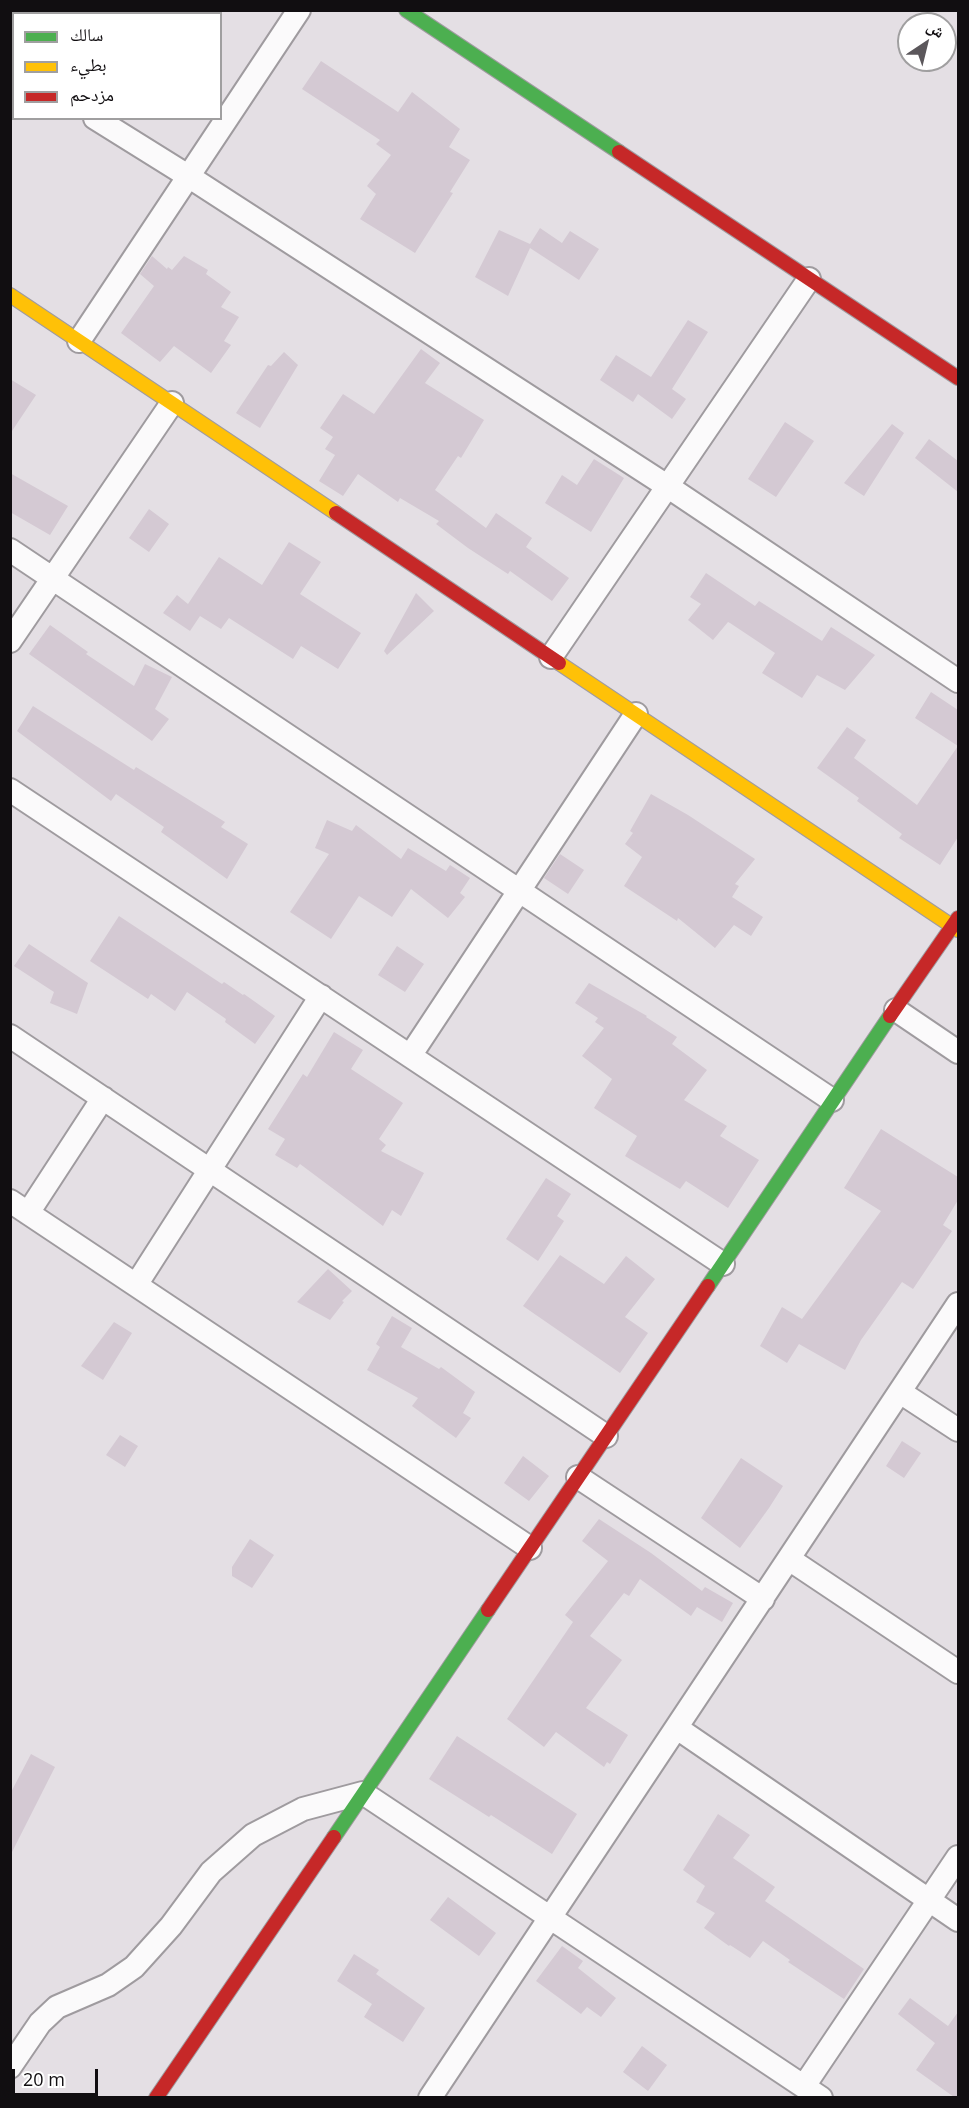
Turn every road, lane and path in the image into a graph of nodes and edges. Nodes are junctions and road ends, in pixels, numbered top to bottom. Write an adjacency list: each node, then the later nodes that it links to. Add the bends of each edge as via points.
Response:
1 (299, 10): 4 (street)
2 (406, 10): 5 (street)
3 (98, 120): 4 (street)
4 (188, 176): 7 (street); 10 (street)
5 (809, 279): 8 (street); 10 (street)
6 (10, 295): 7 (street)
7 (79, 341): 9 (street)
8 (958, 378)
9 (172, 403): 12 (street); 14 (street)
10 (667, 486): 14 (street); 15 (street)
11 (10, 550): 12 (street)
12 (52, 578): 13 (street); 18 (street)
13 (10, 641)
14 (551, 657): 16 (street)
15 (958, 681)
16 (636, 714): 18 (street); 19 (street)
17 (10, 790): 20 (street)
18 (520, 891): 24 (street); 26 (street)
19 (957, 925): 21 (street)
20 (321, 996): 24 (street); 27 (street)
21 (896, 1010): 23 (street); 26 (street)
22 (10, 1036): 25 (street)
23 (958, 1052)
24 (410, 1056): 29 (street)
25 (103, 1098): 27 (street); 28 (street)
26 (832, 1100): 29 (street)
27 (210, 1170): 30 (street); 34 (street)
28 (19, 1207): 30 (street)
29 (723, 1264): 34 (street)
30 (136, 1285): 36 (street)
31 (958, 1304): 32 (street)
32 (900, 1392): 33 (street); 37 (street)
33 (958, 1430)
34 (606, 1436): 35 (street)
35 (578, 1477): 36 (street); 38 (street)
36 (530, 1548): 41 (street)
37 (789, 1559): 38 (street); 39 (street)
38 (763, 1599): 40 (street)
39 (958, 1672)
40 (676, 1728): 43 (street); 44 (street)
41 (363, 1793): 44 (street); 46 (street, via 303,1809 254,1834 211,1872 134,1967 108,1985 57,2007 40,2023); 48 (street)
42 (958, 1857): 43 (street)
43 (929, 1900): 45 (street); 47 (street)
44 (550, 1917): 47 (street); 49 (street)
45 (958, 1920)
46 (10, 2067)
47 (812, 2092)
48 (156, 2097)
49 (430, 2097)

